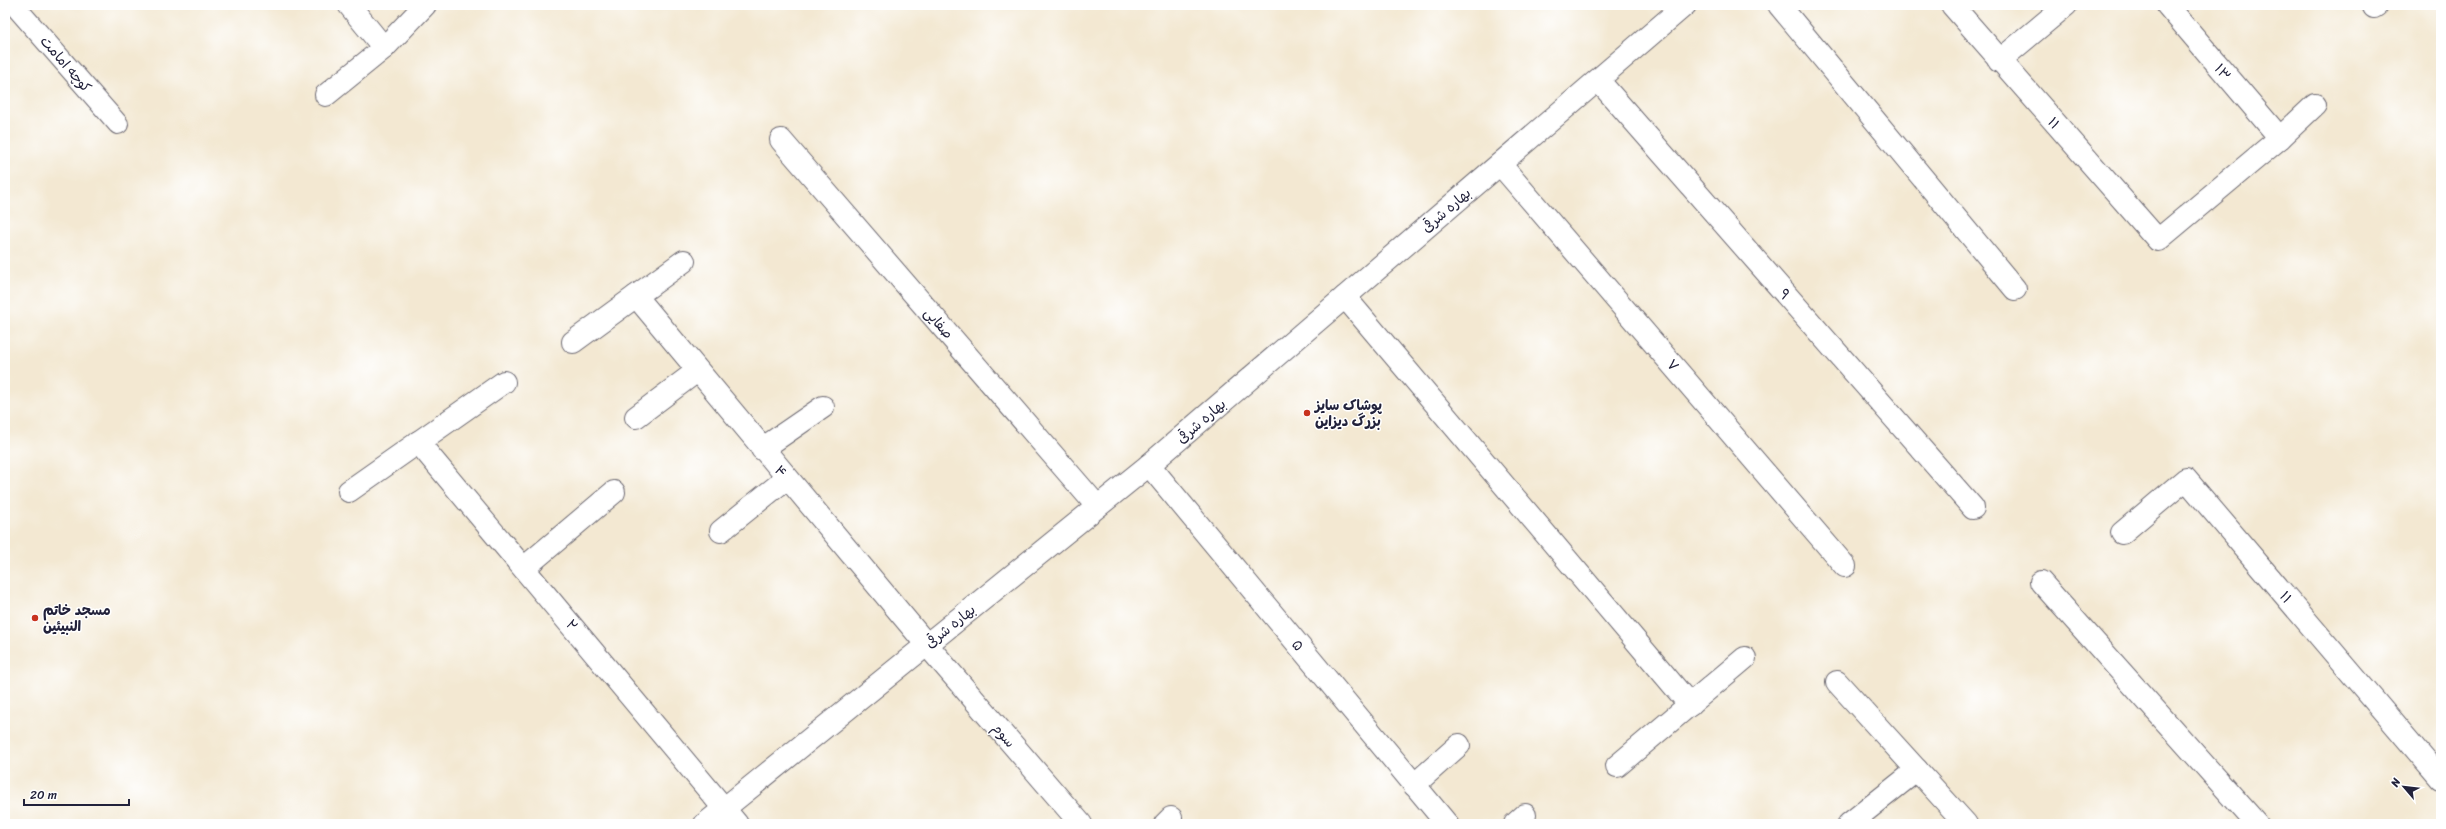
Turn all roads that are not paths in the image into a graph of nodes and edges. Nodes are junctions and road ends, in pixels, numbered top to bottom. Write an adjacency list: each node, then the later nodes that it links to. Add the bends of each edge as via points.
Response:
1 (14, 5): 14 (lane, کوچه امامت)
2 (349, 5): 9 (street)
3 (425, 5): 9 (street)
4 (1685, 5): 11 (street, بهاره شرقی)
5 (1779, 5): 19 (street)
6 (1952, 5): 10 (street, ۱۱)
7 (2066, 5): 10 (street)
8 (2167, 5): 15 (street, ۱۳)
9 (384, 48): 12 (street)
10 (1999, 61): 15 (street, ۱۱, via 2158,240)
11 (1598, 80): 17 (street, بهاره شرقی); 34 (street, ۹)
12 (326, 95)
13 (2315, 106): 15 (street)
14 (118, 124)
15 (2280, 138)
16 (781, 140): 33 (street, صفایی)
17 (1500, 164): 21 (street, بهاره شرقی); 37 (street, ۷)
18 (684, 261): 20 (street)
19 (2015, 289)
20 (636, 296): 22 (street); 23 (street, ۴)
21 (1345, 297): 29 (street, بهاره شرقی); 43 (street)
22 (573, 342)
23 (697, 371): 26 (street); 28 (street, ۴)
24 (504, 382): 27 (street)
25 (823, 407): 28 (street)
26 (636, 417)
27 (418, 442): 31 (street); 38 (street, ۲)
28 (762, 449): 30 (street, ۴)
29 (1149, 465): 33 (street, بهاره شرقی); 48 (street, ۵)
30 (787, 478): 35 (street); 40 (street, ۴)
31 (349, 491)
32 (614, 492): 38 (street)
33 (1097, 506): 40 (street, بهاره شرقی)
34 (1973, 508)
35 (721, 531)
36 (2122, 533): 47 (street, ۱۱, via 2186,479)
37 (1845, 566)
38 (524, 568): 49 (street, ۲)
39 (2041, 582): 55 (street)
40 (927, 645): 49 (street, بهاره شرقی); 51 (street, سوم)
41 (1745, 658): 43 (street)
42 (1837, 682): 46 (street)
43 (1690, 705): 45 (street)
44 (1459, 744): 48 (street)
45 (1617, 766)
46 (1917, 770): 53 (street); 54 (street)
47 (2441, 779)
48 (1414, 785): 52 (street, ۵)
49 (731, 817): 50 (street, بهاره شرقی)
50 (706, 824)
51 (1081, 824)
52 (1447, 824)
53 (1849, 824)
54 (1966, 824)
55 (2258, 824)

